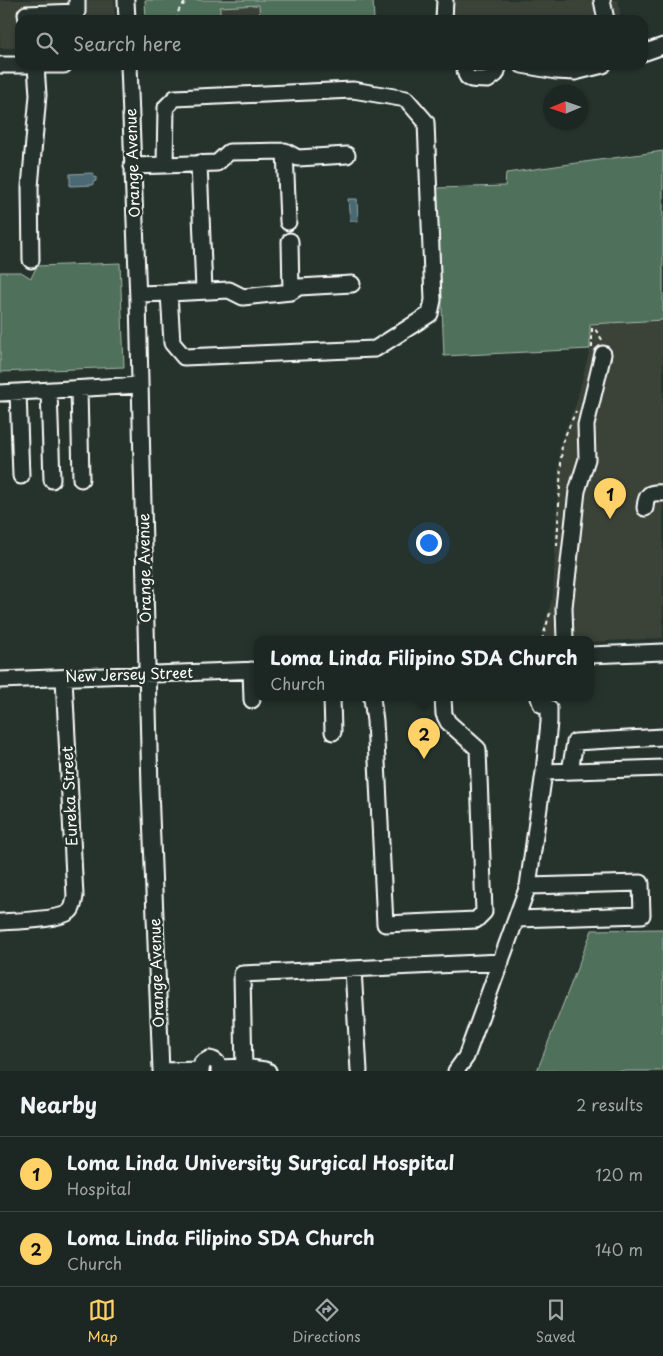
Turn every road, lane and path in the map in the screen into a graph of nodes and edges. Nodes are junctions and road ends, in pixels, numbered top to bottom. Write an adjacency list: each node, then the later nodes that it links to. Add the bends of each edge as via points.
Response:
1 (77, 0): 6 (street, via 77,12)
2 (126, 0): 7 (street)
3 (186, 0): 8 (path)
4 (445, 0): 9 (street)
5 (602, 0): 10 (street)
6 (26, 15)
7 (127, 15)
8 (178, 15)
9 (444, 15)
10 (605, 15)
11 (663, 46): 12 (street)
12 (648, 51)
13 (0, 65): 14 (street)
14 (15, 65)
15 (29, 70): 29 (street, via 38,95 30,187)
16 (129, 70): 26 (street, Orange Avenue)
17 (465, 70): 21 (street, via 469,79)
18 (497, 70): 21 (street, via 488,80)
19 (550, 70): 20 (street)
20 (583, 70)
21 (480, 72)
22 (285, 151): 23 (street, via 298,158); 24 (street, via 229,152 217,163); 27 (street)
23 (347, 155)
24 (199, 163): 25 (street); 31 (street)
25 (164, 164): 26 (street); 33 (street, via 166,107 175,98 353,90 406,99 426,122 433,300 430,314 375,349 184,357 172,343)
26 (132, 166): 34 (street, Orange Avenue)
27 (288, 222)
28 (290, 241): 32 (street)
29 (31, 260)
30 (352, 284): 32 (street, via 299,287)
31 (204, 291): 32 (street, via 229,290 243,297); 33 (street)
32 (291, 292)
33 (169, 293): 34 (street)
34 (138, 294): 36 (street, Orange Avenue)
35 (600, 349): 35 (path, via 593,328 592,328); 50 (street, via 586,425 587,459 577,491 564,607)
36 (140, 385): 37 (street); 54 (street, Orange Avenue)
37 (79, 389): 38 (street); 43 (street)
38 (49, 390): 39 (street); 44 (street)
39 (18, 392): 40 (street); 42 (street)
40 (0, 393)
41 (578, 405): 47 (path, via 562,443)
42 (20, 476)
43 (81, 479)
44 (52, 480)
45 (663, 493): 46 (street, via 649,494)
46 (645, 508)
47 (557, 548)
48 (552, 604): 49 (path)
49 (543, 636)
50 (565, 636)
51 (663, 652): 52 (street)
52 (594, 655)
53 (254, 670): 54 (street, New Jersey Street); 57 (street)
54 (148, 675): 55 (street, New Jersey Street); 75 (street, Orange Avenue)
55 (64, 678): 56 (street, New Jersey Street); 69 (street, Eureka Street, via 75,896 72,909 54,918)
56 (0, 680)
57 (252, 700)
58 (332, 701): 62 (street)
59 (372, 701): 60 (street, via 384,924 476,920 484,912 478,749 448,722)
60 (443, 701)
61 (548, 701): 66 (street)
62 (333, 732)
63 (663, 738): 65 (street, via 575,742)
64 (663, 768): 65 (street)
65 (570, 771): 66 (street)
66 (544, 772): 67 (street)
67 (528, 886): 68 (street); 68 (street, via 641,883 642,915)
68 (517, 919): 70 (street)
69 (0, 922)
70 (501, 962): 71 (street); 78 (street, via 466,1057)
71 (353, 969): 73 (street, via 242,974); 77 (street)
72 (219, 1069): 73 (street); 74 (street, via 216,1062 209,1059 202,1064)
73 (244, 1069): 76 (street)
74 (201, 1070): 75 (street)
75 (161, 1071)
76 (268, 1071)
77 (358, 1071)
78 (456, 1071)

